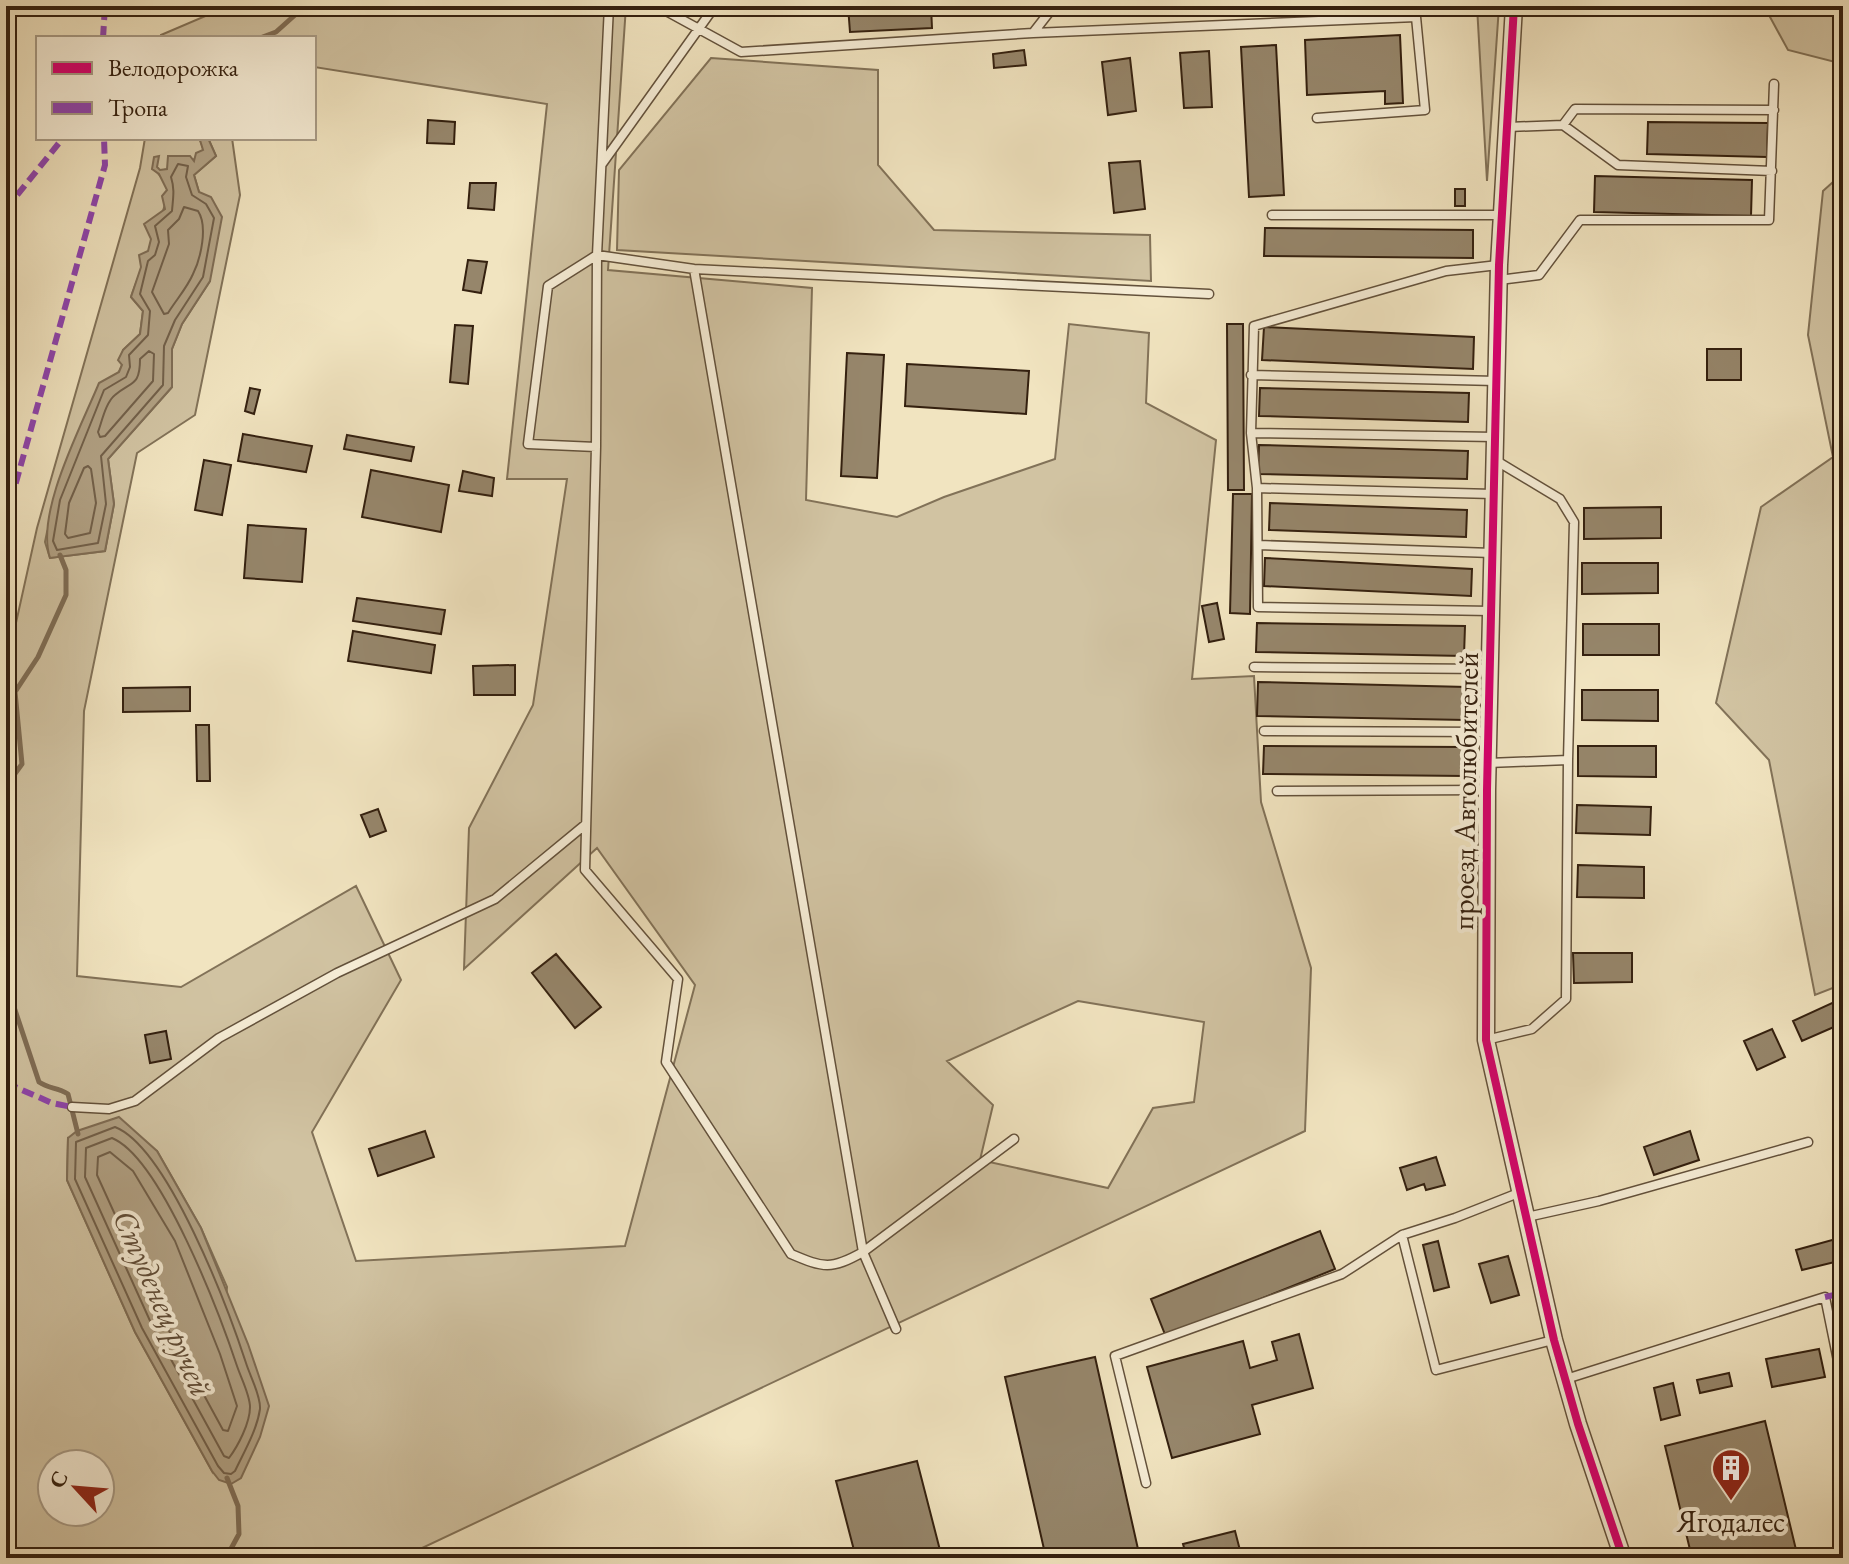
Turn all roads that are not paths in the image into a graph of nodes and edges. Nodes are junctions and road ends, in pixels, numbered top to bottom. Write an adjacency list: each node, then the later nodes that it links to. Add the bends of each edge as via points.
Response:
1 (609, 6): 13 (lane)
2 (657, 6): 6 (lane)
3 (715, 6): 6 (lane)
4 (1054, 6): 7 (lane)
5 (1514, 6): 12 (street, проезд Автолюбителей)
6 (697, 29): 7 (lane, via 741,52); 13 (lane)
7 (1033, 33): 10 (lane, via 1416,17 1425,110)
8 (1774, 84): 9 (lane)
9 (1774, 110): 11 (lane, via 1575,109); 14 (lane)
10 (1317, 118)
11 (1563, 125): 12 (lane); 14 (lane, via 1618,165)
12 (1507, 127): 16 (street, проезд Автолюбителей)
13 (601, 165): 17 (lane)
14 (1772, 171): 19 (lane, via 1769,220 1580,220 1539,275)
15 (1272, 215): 16 (lane)
16 (1502, 215): 19 (street, проезд Автолюбителей)
17 (597, 255): 18 (lane); 25 (lane); 25 (lane, via 548,286 528,444)
18 (694, 269): 20 (lane); 48 (lane)
19 (1499, 272): 21 (lane, via 1446,271 1254,326); 22 (street, проезд Автолюбителей)
20 (1209, 294)
21 (1251, 375): 22 (lane); 23 (lane)
22 (1496, 381): 24 (street, проезд Автолюбителей)
23 (1251, 433): 24 (lane); 27 (lane)
24 (1495, 437): 26 (street, проезд Автолюбителей)
25 (596, 447): 40 (lane)
26 (1494, 459): 28 (street, проезд Автолюбителей); 36 (lane, via 1560,499 1574,522)
27 (1257, 488): 28 (lane); 29 (lane)
28 (1493, 494): 30 (street, проезд Автолюбителей)
29 (1259, 545): 30 (lane); 31 (lane, via 1258,607)
30 (1492, 553): 31 (street, проезд Автолюбителей)
31 (1491, 611): 33 (street, проезд Автолюбителей)
32 (1254, 667): 33 (lane)
33 (1490, 669): 35 (street, проезд Автолюбителей)
34 (1264, 731): 35 (lane)
35 (1489, 732): 37 (street, проезд Автолюбителей)
36 (1568, 760): 37 (lane); 41 (lane, via 1566,999 1532,1029)
37 (1488, 763): 38 (street, проезд Автолюбителей)
38 (1487, 790): 39 (lane); 41 (street, проезд Автолюбителей)
39 (1277, 791)
40 (586, 824): 42 (lane, via 495,899 337,973 219,1038 135,1101 109,1109); 48 (lane, via 585,870 678,979 666,1062 791,1254 821,1266 840,1265)
41 (1486, 1040): 45 (street, проезд Автолюбителей)
42 (72, 1107)
43 (1014, 1139): 48 (lane)
44 (1808, 1142): 46 (lane)
45 (1521, 1192): 46 (street, проезд Автолюбителей); 47 (lane)
46 (1527, 1217): 50 (street, проезд Автолюбителей)
47 (1402, 1235): 50 (lane, via 1436,1370); 53 (lane, via 1342,1274 1115,1356)
48 (863, 1252): 49 (lane)
49 (896, 1329)
50 (1554, 1340): 52 (street, проезд Автолюбителей)
51 (1843, 1369): 52 (lane, via 1825,1297)
52 (1565, 1380): 54 (street, проезд Автолюбителей)
53 (1146, 1483)
54 (1623, 1558)

